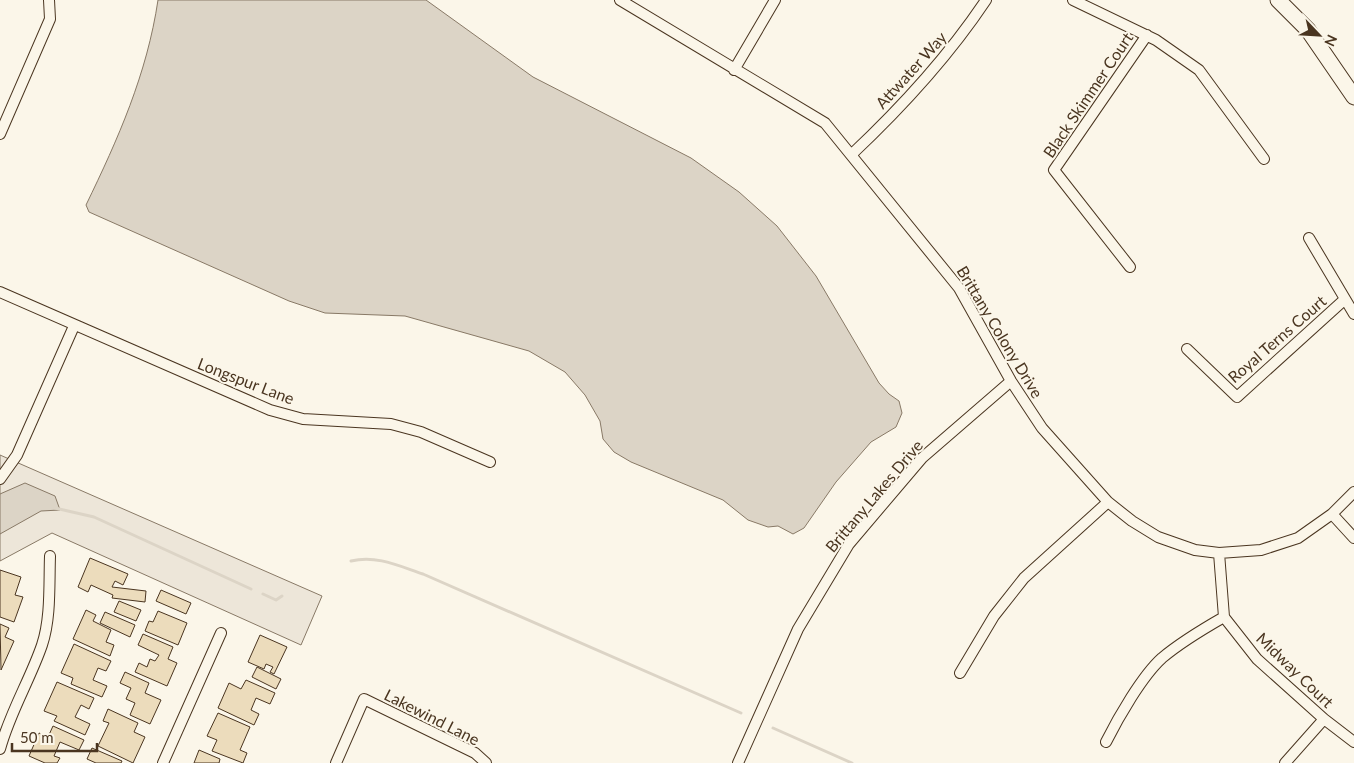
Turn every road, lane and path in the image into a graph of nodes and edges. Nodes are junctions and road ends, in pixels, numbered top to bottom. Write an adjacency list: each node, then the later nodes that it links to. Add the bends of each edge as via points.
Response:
1 (49, 0): 10 (street, via 50,19)
2 (620, 0): 8 (street, Brittany Colony Drive)
3 (775, 0): 8 (street)
4 (986, 0): 11 (street, Attwater Way, via 961,38)
5 (1073, 0): 7 (street)
6 (1278, 0): 9 (street, via 1308,30)
7 (1146, 35): 12 (street, via 1199,70); 14 (street, Black Skimmer Court, via 1054,170)
8 (734, 70): 11 (street, Brittany Colony Drive, via 825,123)
9 (1354, 97)
10 (1, 128)
11 (851, 155): 20 (street, Brittany Colony Drive, via 959,288)
12 (1264, 159)
13 (1309, 238): 16 (street)
14 (1130, 267)
15 (0, 292): 18 (street, Longspur Lane)
16 (1344, 300): 17 (street); 19 (street, Royal Terns Court, via 1237,397)
17 (1354, 314)
18 (74, 326): 21 (street, Longspur Lane, via 270,410 303,419 391,424 421,432); 22 (street, via 17,455)
19 (1187, 349)
20 (1011, 381): 24 (street, Brittany Colony Drive, via 1042,428); 39 (street, Brittany Lakes Drive, via 922,458 849,544 798,629)
21 (490, 462)
22 (0, 479)
23 (1354, 492): 25 (street, Brittany Colony Drive)
24 (1108, 502): 27 (street, Brittany Colony Drive, via 1158,538 1194,550); 31 (street, via 1024,578 994,616)
25 (1332, 514): 26 (street); 27 (street, Brittany Colony Drive, via 1298,538 1261,550)
26 (1354, 538)
27 (1219, 553): 29 (street)
28 (50, 556): 35 (street, via 42,645)
29 (1224, 617): 32 (street, Midway Court, via 1257,659); 33 (street, via 1161,659 1122,711)
30 (221, 634): 36 (street)
31 (960, 673)
32 (1324, 719): 34 (street, Midway Court); 40 (street)
33 (1106, 742)
34 (1354, 742)
35 (0, 749)
36 (163, 763)
37 (336, 763): 38 (street, Lakewind Lane, via 364,699 475,753)
38 (486, 763)
39 (738, 763)
40 (1285, 763)

